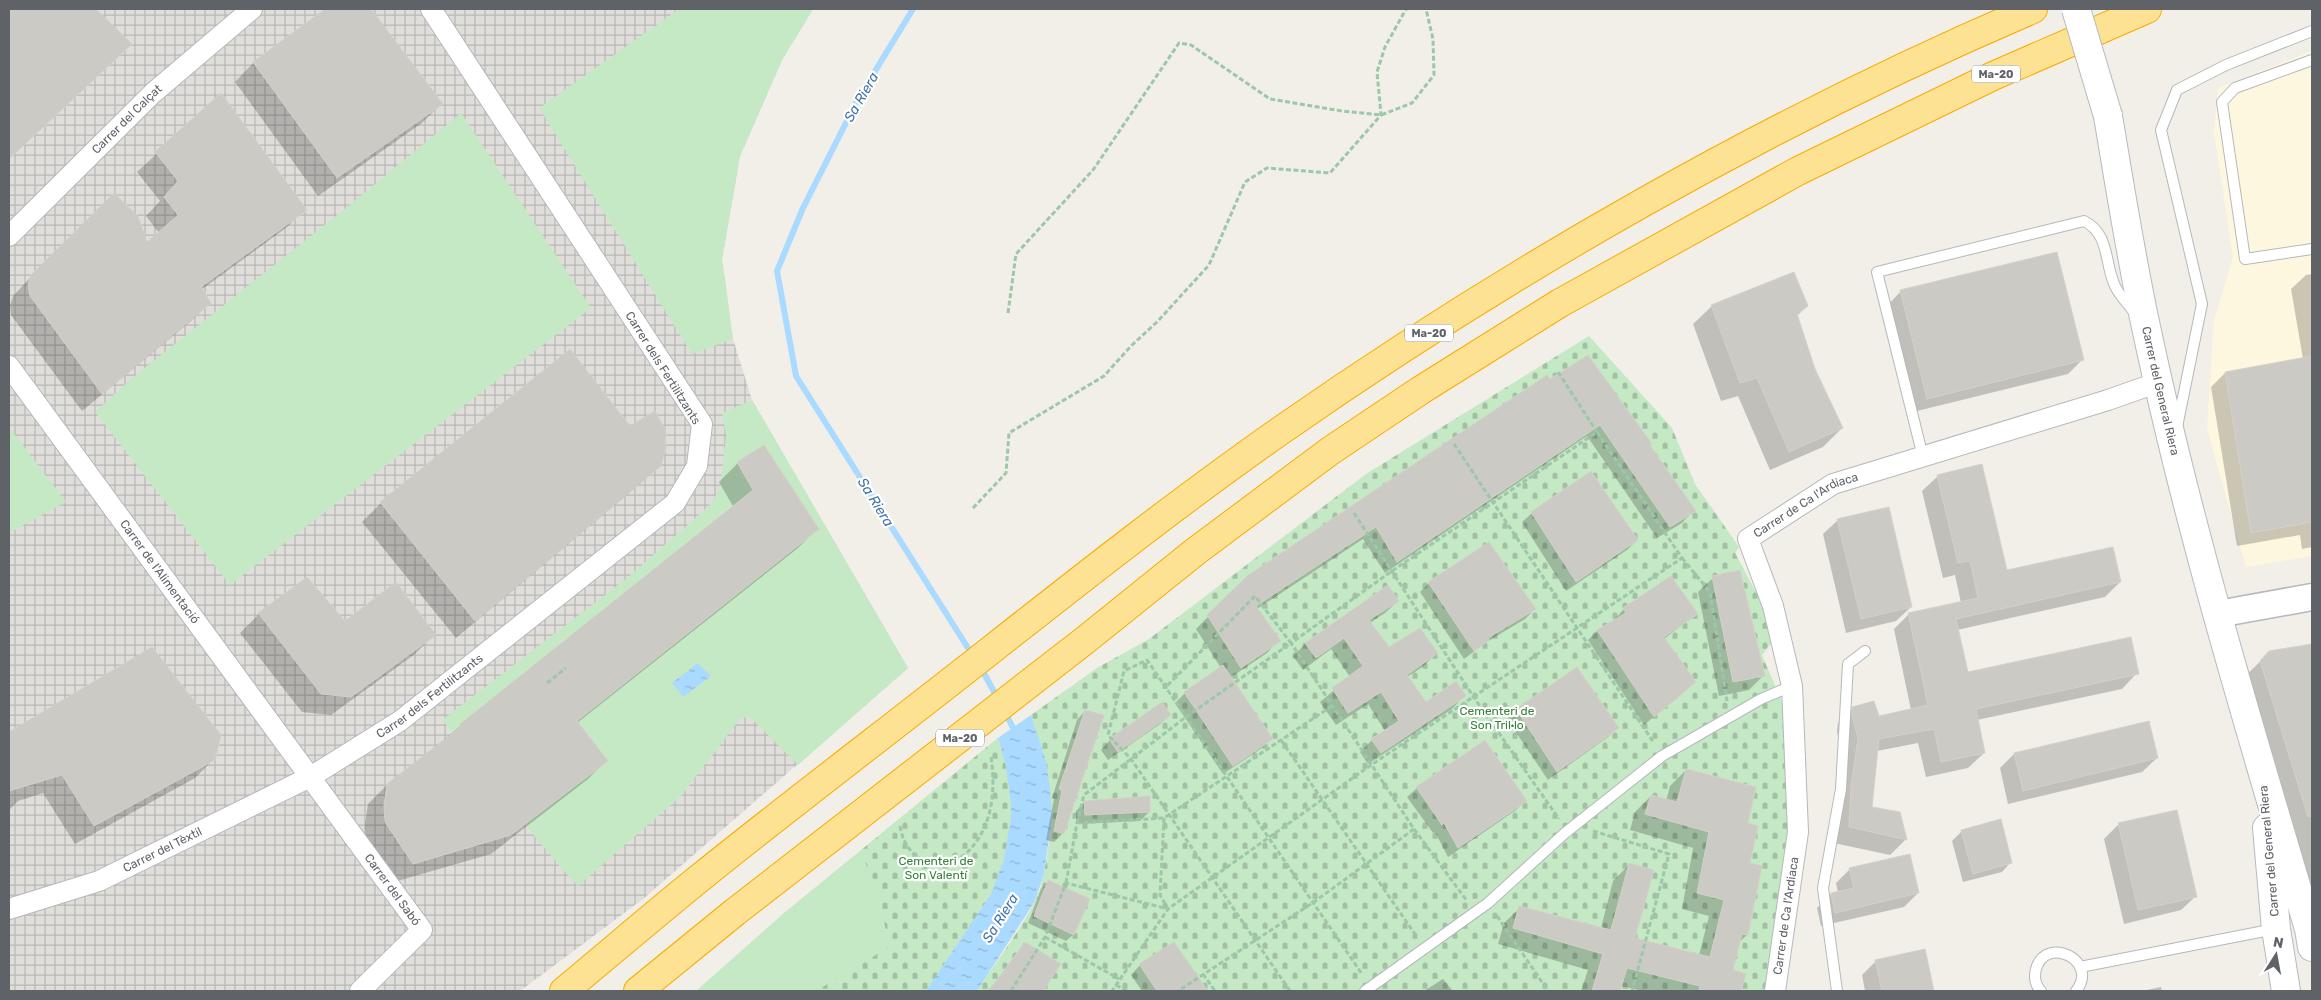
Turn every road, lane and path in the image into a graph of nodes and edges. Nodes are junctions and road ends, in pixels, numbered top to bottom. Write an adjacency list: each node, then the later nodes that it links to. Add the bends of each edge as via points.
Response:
1 (252, 9): 11 (street, Carrer del Calçat, via 153,93)
2 (431, 9): 46 (street, Carrer dels Fertilitzants, via 702,424 697,466 675,503 400,721)
3 (1406, 9): 10 (path, via 1385,47 1377,72)
4 (1426, 9): 10 (path, via 1433,39 1434,75 1412,103)
5 (2034, 9): 75 (highway, Ma-20, via 1790,125 1642,204 1372,369 1282,430 1052,602 698,880)
6 (2076, 9): 14 (main road, Carrer del General Riera, bridge, via 2108,116)
7 (2147, 9): 76 (highway, Ma-20, via 1993,76 1839,150 1560,303 1429,385 1330,451 1196,551)
8 (2312, 31): 20 (lane, via 2226,65 2178,90 2161,130 2202,304)
9 (2312, 60): 12 (lane, via 2235,88 2222,102 2245,260)
10 (1381, 115): 13 (path, via 1270,99 1191,44 1179,43 1093,170 1016,254); 23 (path, via 1330,173 1267,168 1245,182 1209,265 1104,376 1009,433 1006,473)
11 (9, 236)
12 (2312, 248)
13 (1008, 313)
14 (2146, 328): 17 (main road, Carrer del General Riera); 21 (lane, via 2116,288 2101,234 2084,221 1877,272)
15 (9, 366): 46 (street, Carrer de l'Alimentació)
16 (1558, 372): 18 (path)
17 (2159, 382): 20 (main road, Carrer del General Riera); 21 (street, Carrer de Ca l'Ardiaca)
18 (1597, 432): 22 (path); 25 (path)
19 (1454, 444): 22 (path)
20 (2174, 445): 28 (main road, Carrer del General Riera)
21 (1923, 457): 34 (street, Carrer de Ca l'Ardiaca, via 1834,484 1748,539 1773,606)
22 (1494, 502): 26 (path); 29 (path)
23 (973, 508)
24 (1354, 513): 26 (path)
25 (1682, 558): 29 (path); 39 (path, via 1710,592)
26 (1392, 571): 30 (path); 36 (path)
27 (2312, 597): 28 (street)
28 (2218, 614): 45 (main road, Carrer del General Riera)
29 (1578, 627): 36 (path); 42 (path)
30 (1291, 643): 35 (path, via 1255,596); 37 (path); 38 (path)
31 (1865, 651): 86 (lane, via 1848,664 1841,789 1823,888)
32 (566, 668): 33 (path)
33 (547, 683)
34 (1792, 686): 39 (lane); 85 (street, Carrer de Ca l'Ardiaca, via 1798,832)
35 (1166, 687): 38 (path); 43 (path, via 1147,660 1124,671 1108,735)
36 (1473, 696): 44 (path); 53 (path, via 1560,820)
37 (1332, 706): 40 (path); 44 (path)
38 (1186, 717): 43 (path); 47 (path)
39 (1729, 718): 42 (lane)
40 (1281, 740): 47 (path); 48 (path)
41 (991, 756): 52 (path, via 991,807 978,840 964,855 949,863 924,861 905,846)
42 (1662, 756): 53 (lane)
43 (1131, 759): 49 (path); 51 (path, via 1084,794)
44 (1371, 764): 48 (path); 54 (path)
45 (2262, 770): 64 (main road, Carrer del General Riera); 65 (main road, Carrer del General Riera)
46 (312, 776): 61 (street, Carrer del Tèxtil, via 99,881); 74 (street, Carrer del Sabó, via 422,930)
47 (1227, 777): 49 (path); 55 (path)
48 (1321, 800): 55 (path); 56 (path)
49 (1169, 815): 50 (path); 57 (path)
50 (1164, 818): 51 (path); 62 (path, via 1160,895)
51 (1077, 823): 58 (path)
52 (900, 826)
53 (1574, 826): 60 (lane); 84 (path, via 1669,854)
54 (1414, 829): 56 (path); 63 (path)
55 (1269, 837): 57 (path); 59 (path)
56 (1366, 864): 59 (path); 68 (path)
57 (1212, 878): 62 (path); 67 (path)
58 (1066, 883): 62 (path); 66 (path)
59 (1314, 902): 67 (path); 73 (path)
60 (1488, 903): 63 (lane); 83 (path)
61 (9, 909)
62 (1168, 909): 71 (path)
63 (1476, 912): 68 (lane)
64 (2276, 929): 65 (street); 69 (lane); 89 (main road, Carrer del General Riera)
65 (2311, 935)
66 (1045, 937): 71 (path); 77 (path)
67 (1255, 940): 70 (path); 82 (path)
68 (1426, 949): 73 (lane)
69 (2080, 967): 87 (lane, via 2076,960 2063,952 2047,955 2035,973 2035,981); 88 (lane, via 2081,982)
70 (1203, 974): 80 (path); 81 (path)
71 (1119, 979): 72 (path)
72 (1116, 985): 78 (path); 79 (path)
73 (1370, 990)
74 (360, 991)
75 (564, 991)
76 (638, 991)
77 (1012, 991)
78 (1112, 991)
79 (1127, 991)
80 (1178, 991)
81 (1215, 991)
82 (1290, 991)
83 (1548, 991)
84 (1632, 991)
85 (1775, 991)
86 (1838, 991)
87 (2041, 991)
88 (2076, 991)
89 (2286, 991)

